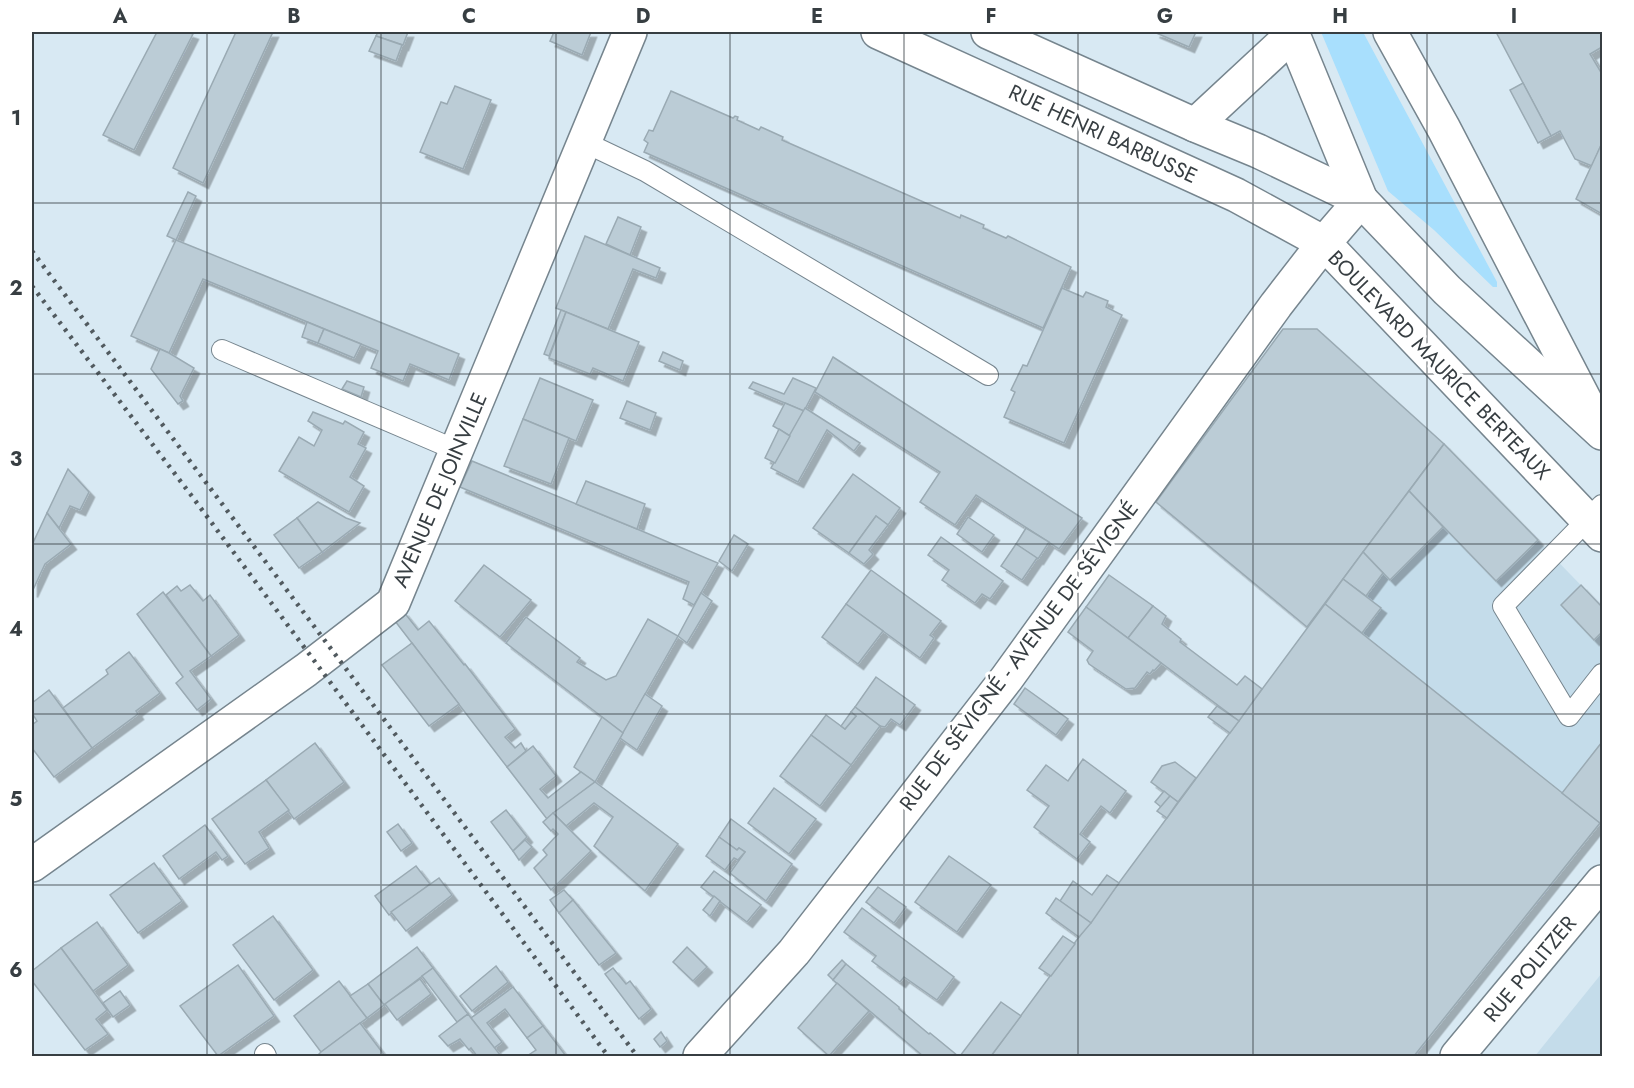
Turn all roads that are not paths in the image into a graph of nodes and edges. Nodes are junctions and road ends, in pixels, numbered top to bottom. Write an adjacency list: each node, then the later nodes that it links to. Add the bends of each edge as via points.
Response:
1 (630, 32): 7 (main road, AVENUE DE JOINVILLE)
2 (878, 32): 9 (main road, RUE HENRI BARBUSSE, via 1236,195)
3 (988, 32): 6 (main road)
4 (1390, 32): 12 (main road)
5 (1292, 33): 6 (main road); 8 (main road)
6 (1195, 125): 8 (main road, via 1258,150)
7 (584, 142): 11 (lane, via 645,171); 13 (main road, AVENUE DE JOINVILLE)
8 (1361, 200): 9 (main road, BOULEVARD MAURICE BERTEAUX); 12 (main road, via 1447,290)
9 (1324, 243): 14 (main road, BOULEVARD MAURICE BERTEAUX); 18 (main road, RUE DE SÉVIGNÉ - AVENUE DE SÉVIGNÉ, via 1007,678 795,952)
10 (222, 350): 13 (lane)
11 (988, 375)
12 (1602, 433)
13 (456, 450): 16 (main road, AVENUE DE JOINVILLE, via 393,603 306,670)
14 (1598, 520): 15 (lane, via 1503,606 1569,716)
15 (1602, 674)
16 (32, 865)
17 (1602, 882): 19 (main road, RUE POLITZER)
18 (700, 1056)
19 (1457, 1056)

